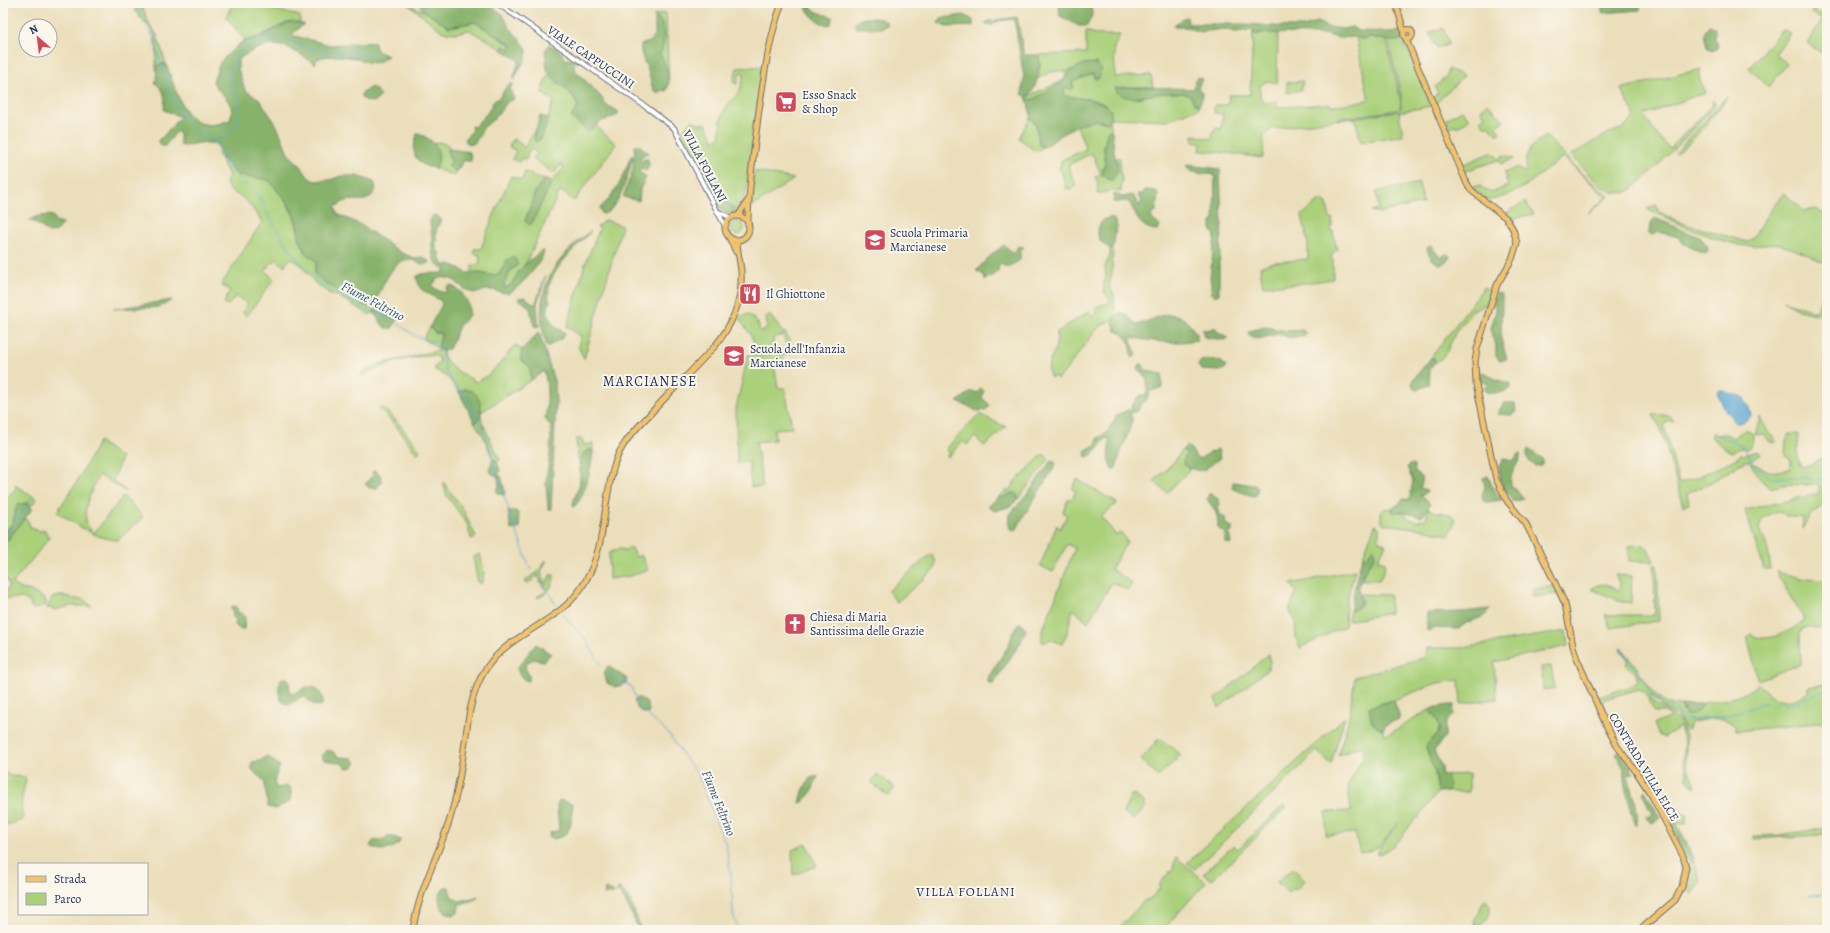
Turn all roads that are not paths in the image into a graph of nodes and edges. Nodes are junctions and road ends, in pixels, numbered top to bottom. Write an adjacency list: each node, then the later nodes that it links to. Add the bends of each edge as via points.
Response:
1 (497, 3): 6 (street, VIALE CAPPUCCINI)
2 (782, 3): 7 (main road, via 768,48)
3 (1396, 3): 4 (main road)
4 (1406, 31): 5 (main road, via 1403,36); 5 (main road, via 1412,32 1412,36)
5 (1406, 39): 17 (main road, CONTRADA VILLA ELCE, via 1461,174 1472,191 1506,218 1517,243 1512,259 1497,285 1475,362 1476,384 1496,479 1507,501 1526,524 1562,596 1573,647 1606,727 1652,796 1686,866 1682,887 1675,900)
6 (674, 128): 8 (street, VILLA FOLLANI)
7 (748, 199): 9 (main road); 11 (main road)
8 (719, 212): 10 (street, VILLA FOLLANI); 12 (street, VILLA FOLLANI)
9 (738, 216): 10 (main road); 11 (main road)
10 (731, 218): 12 (main road)
11 (748, 224): 14 (main road, via 747,234)
12 (725, 226): 13 (main road)
13 (729, 237): 14 (main road); 15 (main road)
14 (738, 240): 15 (main road)
15 (738, 255): 16 (main road, via 741,274 740,296 736,315 730,326 715,346 634,432 618,454 611,478 598,555 585,583 565,608 507,647 492,661 476,686 470,708 456,798)
16 (413, 930)
17 (1640, 930)

